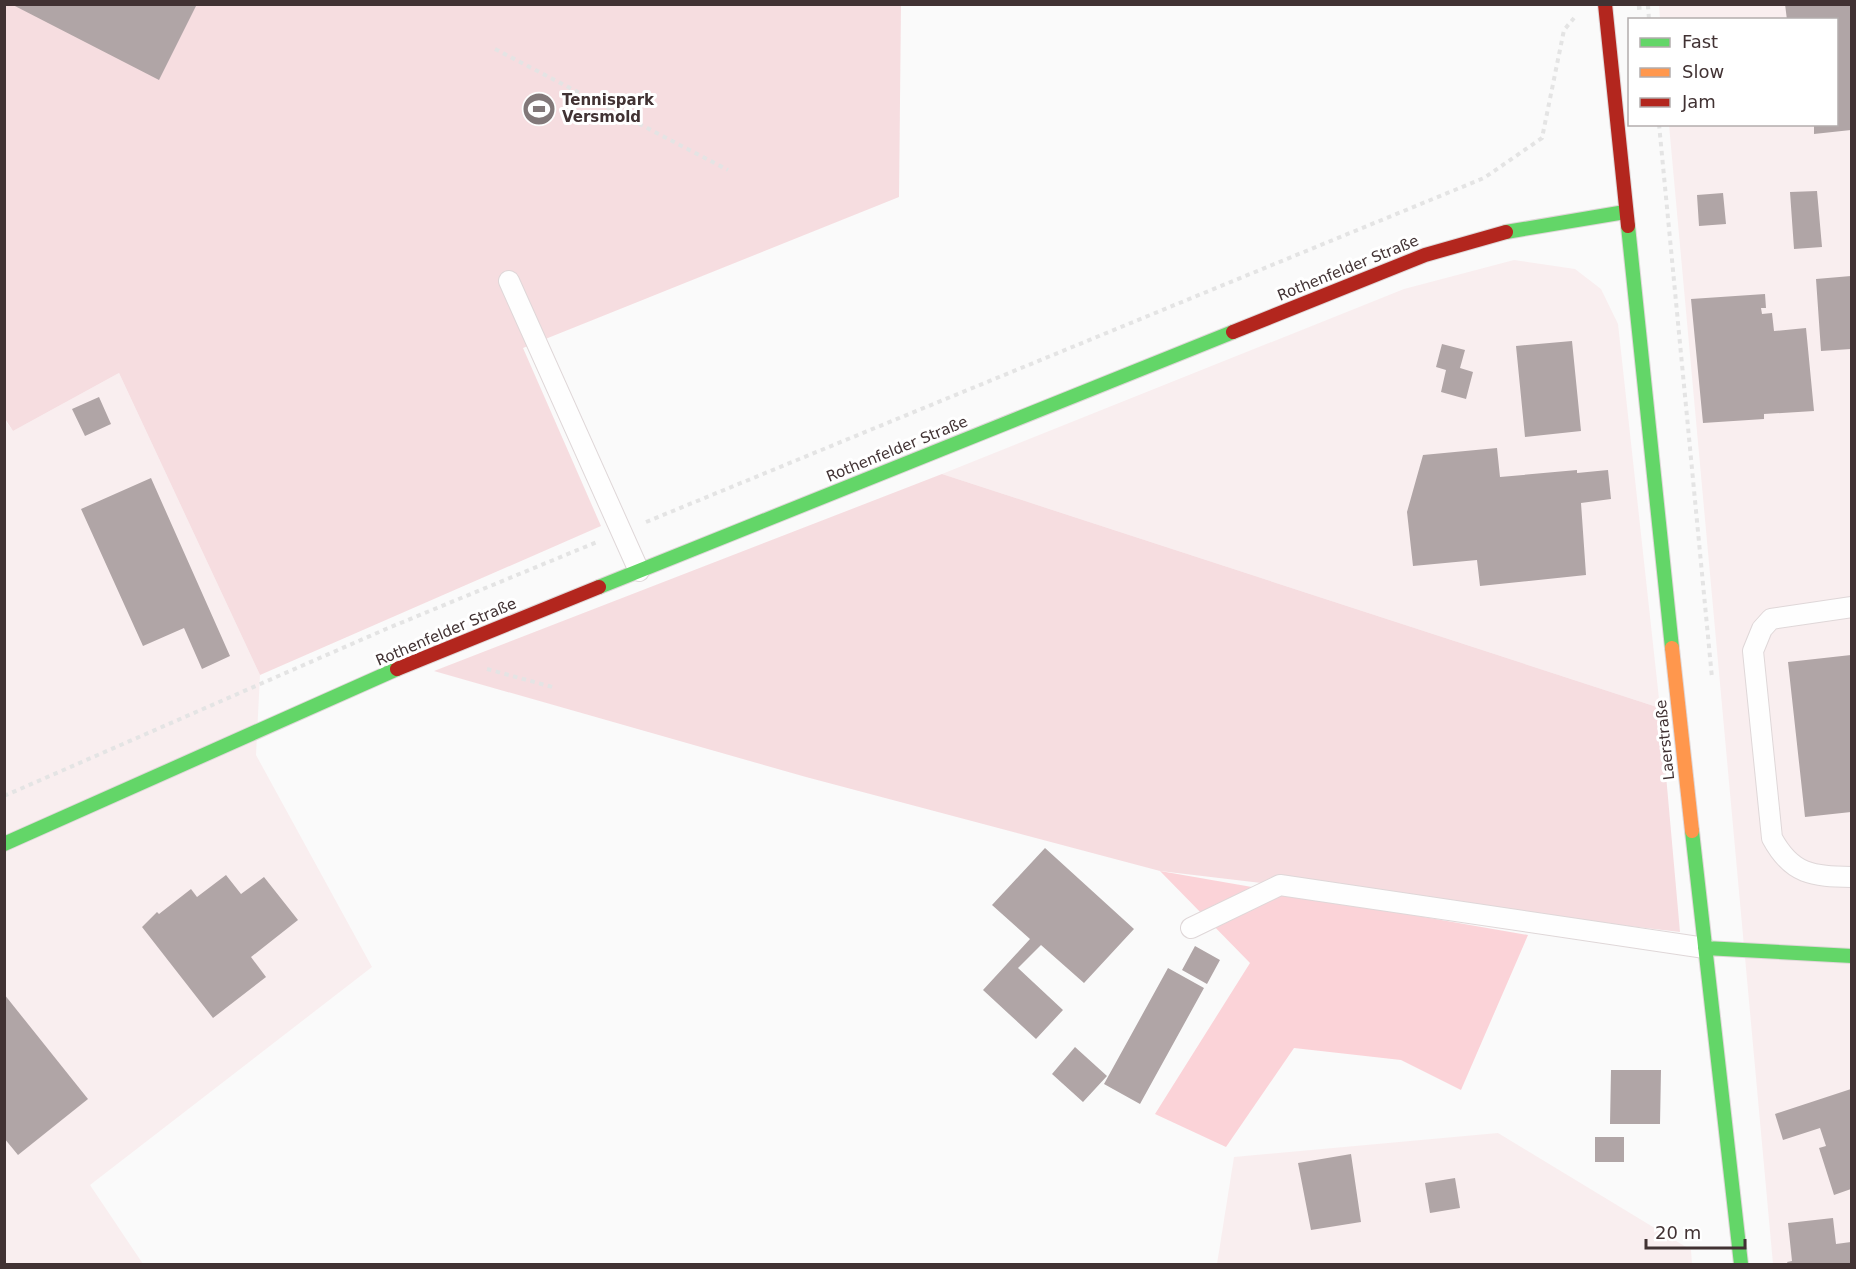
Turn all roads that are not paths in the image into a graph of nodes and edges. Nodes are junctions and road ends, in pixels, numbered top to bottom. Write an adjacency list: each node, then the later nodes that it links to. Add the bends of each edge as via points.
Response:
1 (1605, 8): 2 (street)
2 (1625, 212): 4 (street, Rothenfelder Straße, via 1511,231 1425,255); 9 (street, Laerstraße)
3 (509, 281): 4 (lane)
4 (639, 571): 6 (street, Rothenfelder Straße, via 434,654)
5 (1851, 607): 7 (lane, via 1771,619 1753,651 1772,838 1783,858 1801,869 1819,876)
6 (4, 844)
7 (1851, 877)
8 (1191, 928): 9 (lane, via 1280,885)
9 (1705, 948): 10 (street); 11 (street, Laerstraße)
10 (1851, 956)
11 (1741, 1264)

